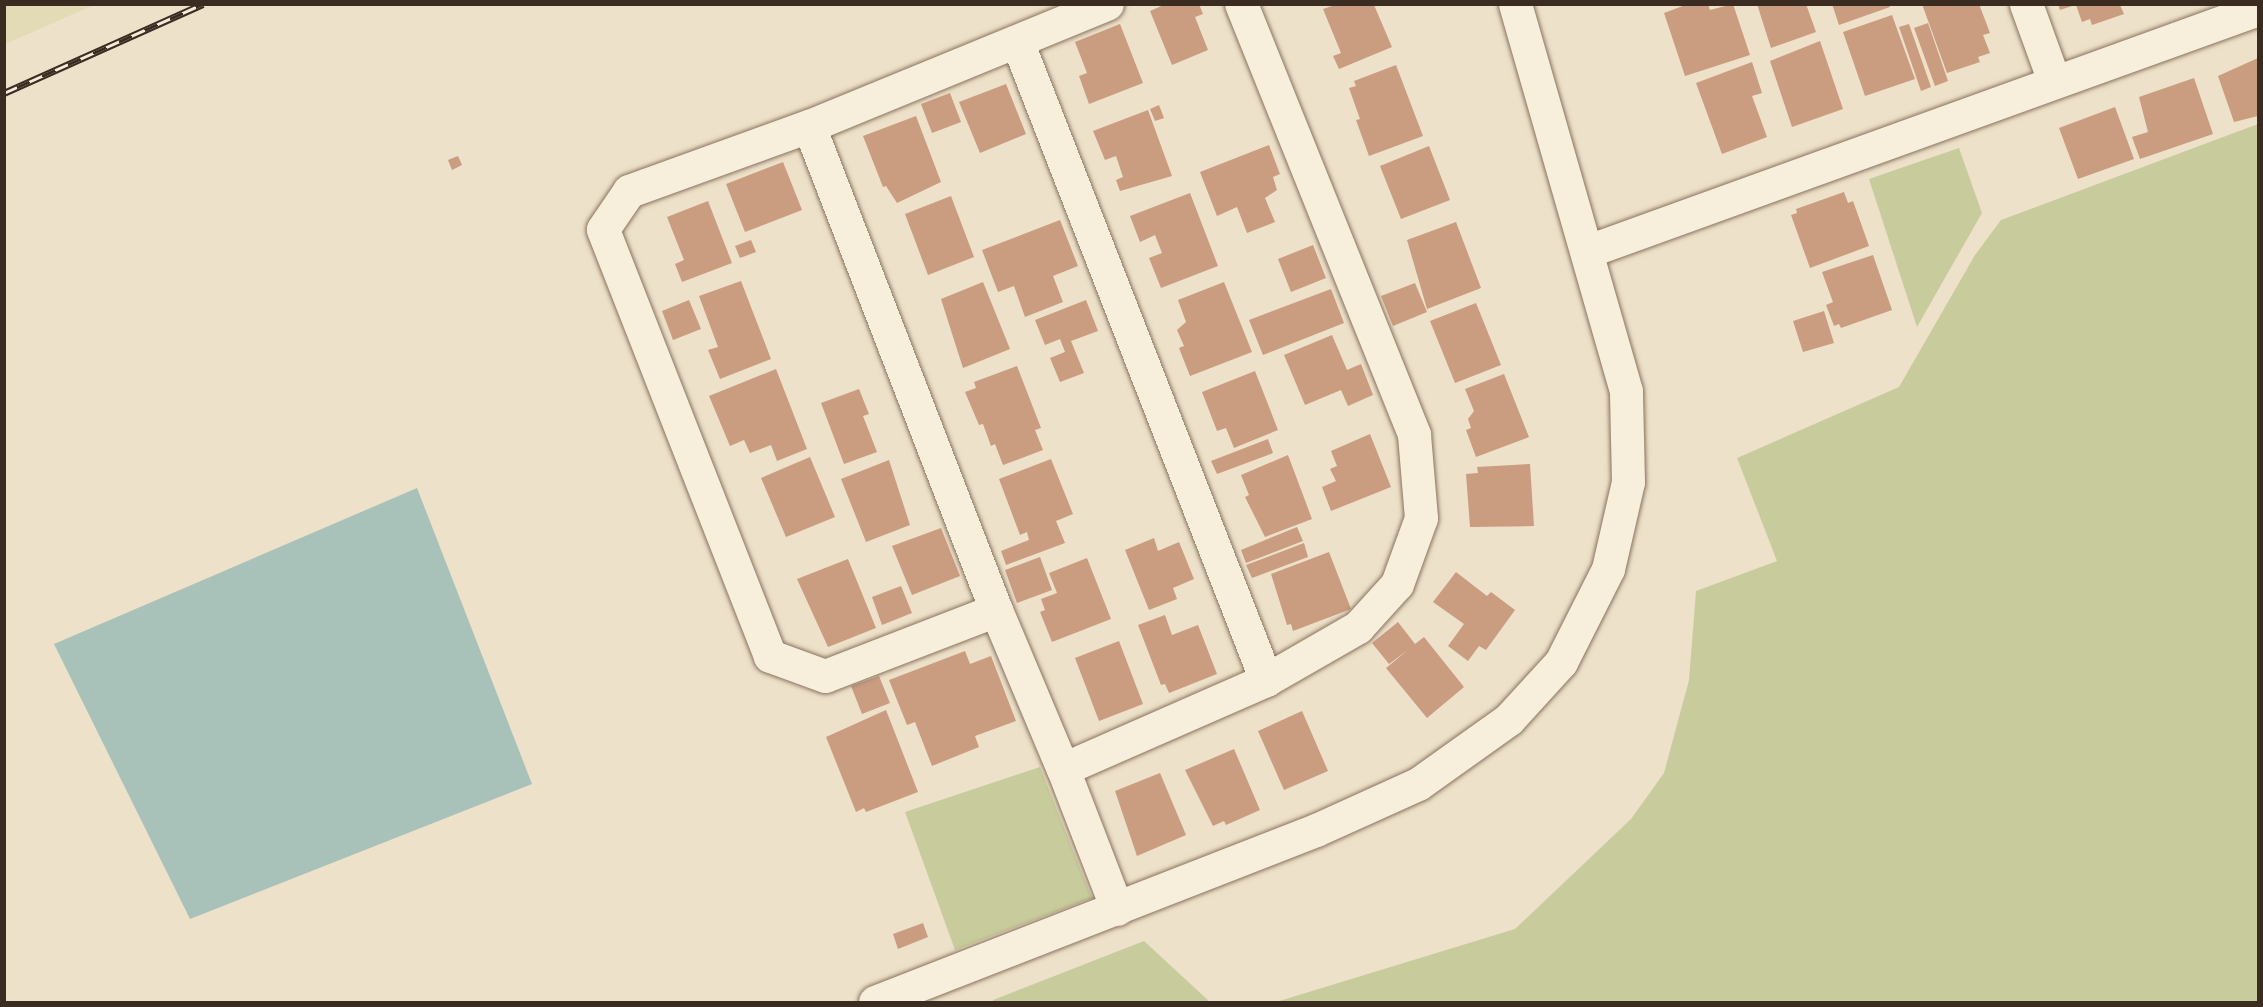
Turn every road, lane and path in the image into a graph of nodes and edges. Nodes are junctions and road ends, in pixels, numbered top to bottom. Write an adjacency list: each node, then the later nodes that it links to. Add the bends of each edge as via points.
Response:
1 (1107, 4): 6 (street)
2 (1240, 4): 11 (street, via 1414,434 1421,518 1397,584 1358,627)
3 (1515, 4): 9 (street)
4 (2026, 4): 7 (street)
5 (2259, 9): 7 (street)
6 (1017, 41): 8 (street); 11 (street)
7 (2054, 81): 9 (street)
8 (809, 126): 10 (street); 10 (street, via 629,191 603,229 607,240 770,656 825,676)
9 (1588, 251): 13 (street, via 1626,391 1628,482 1608,569 1561,662 1509,719 1418,784 1316,830)
10 (996, 610): 12 (street)
11 (1266, 680): 12 (street)
12 (1063, 769): 13 (street)
13 (1117, 909): 14 (street)
14 (875, 1002)

